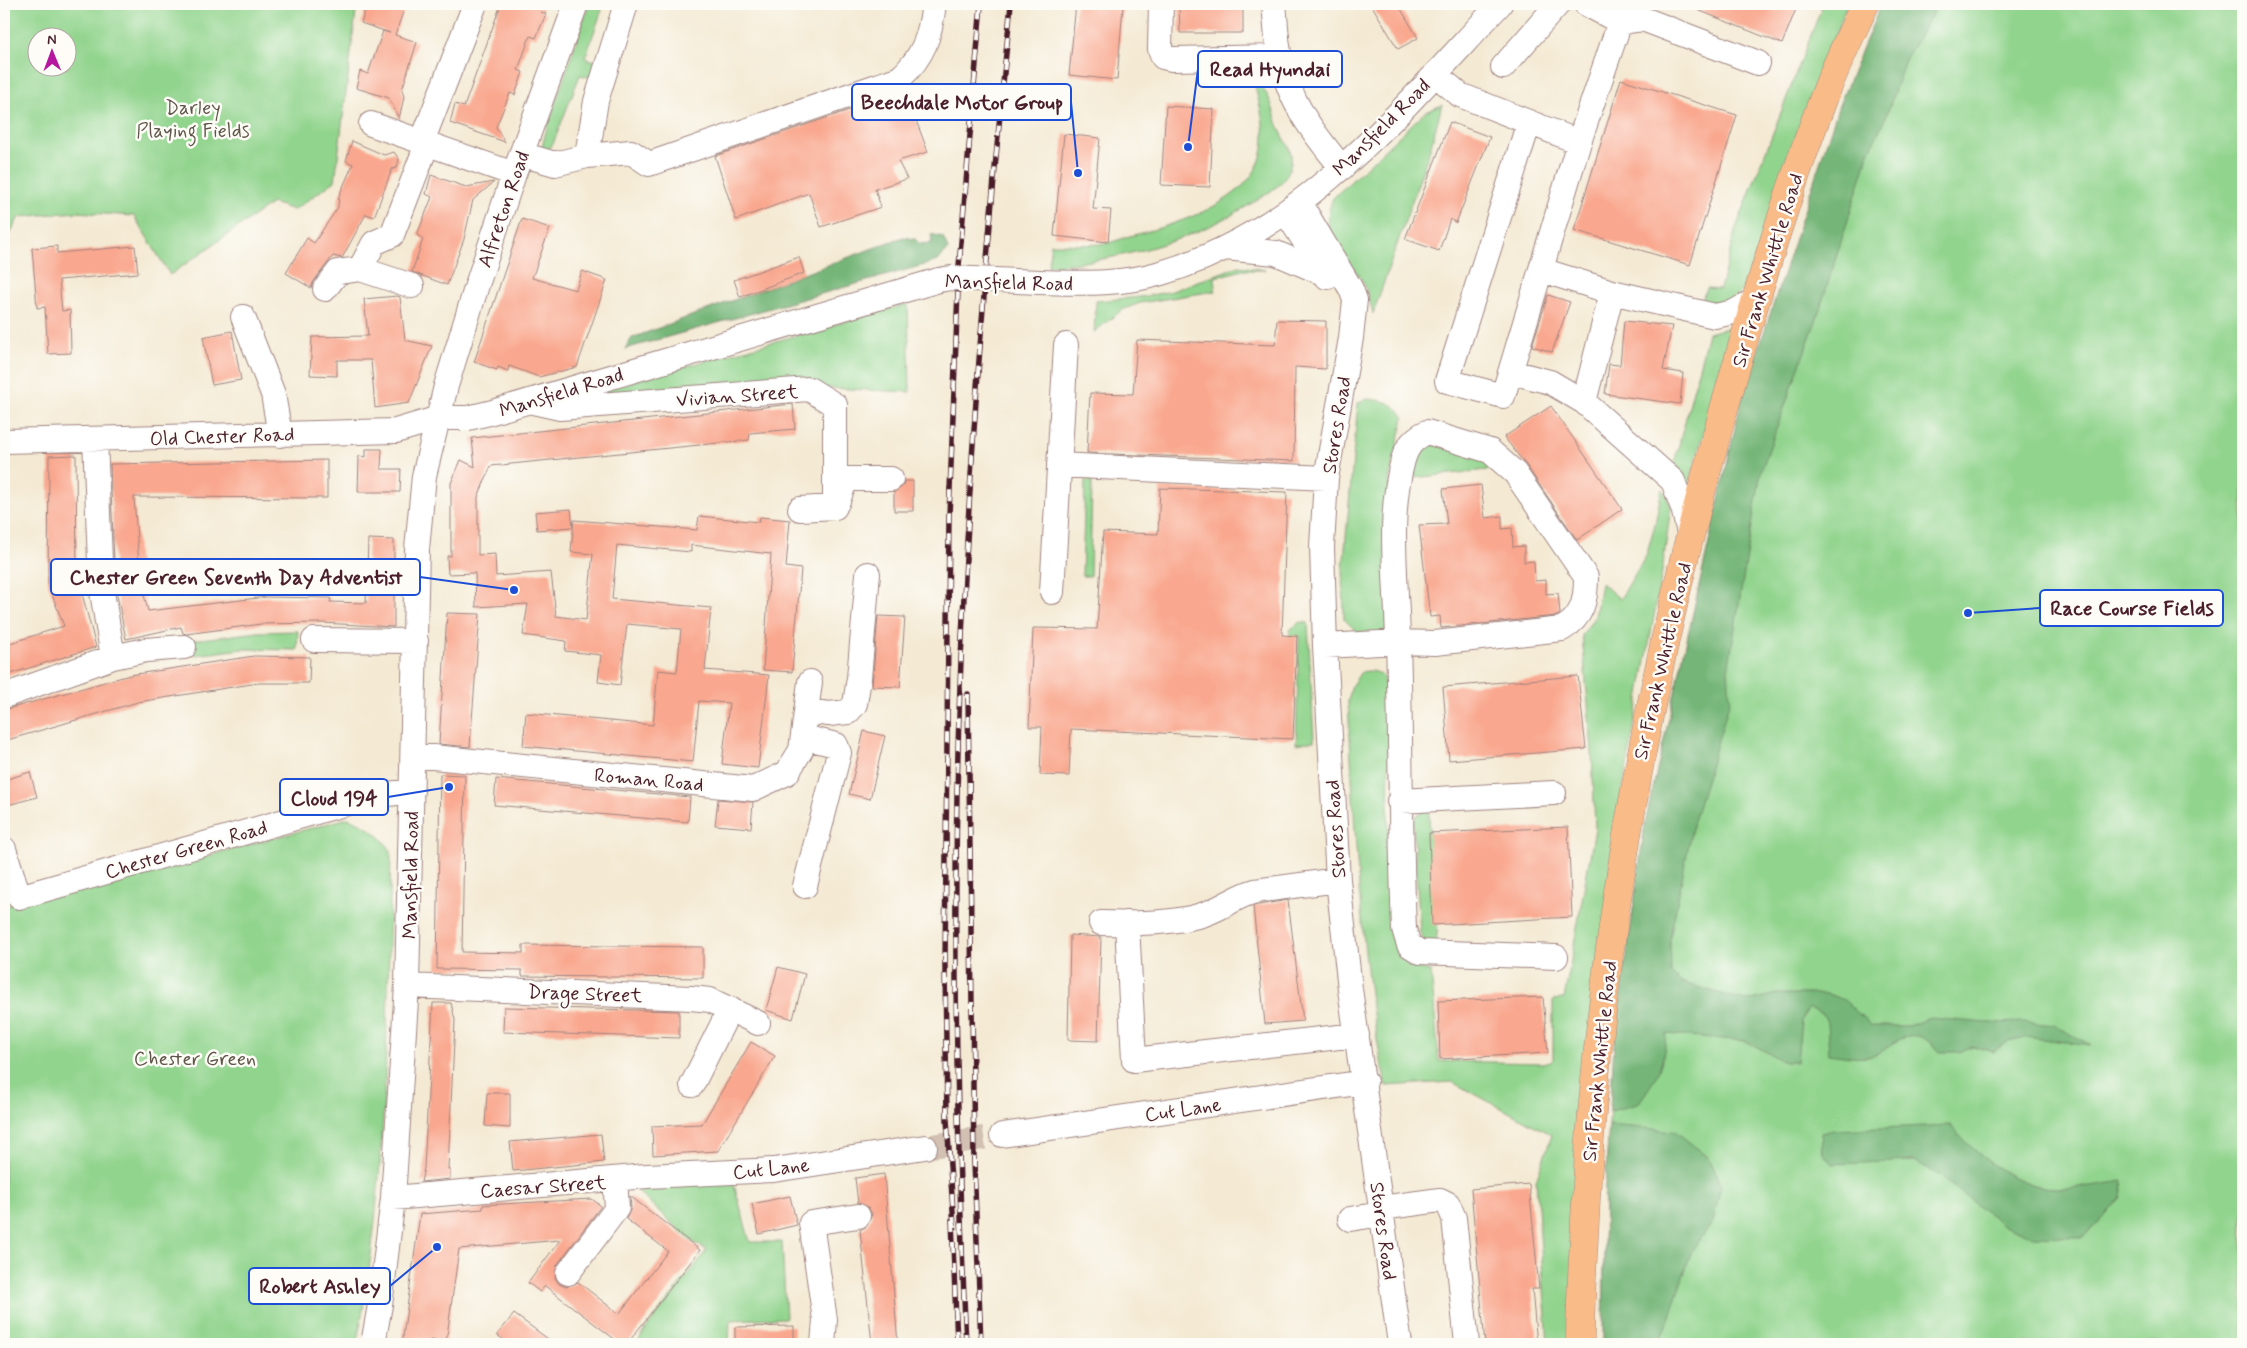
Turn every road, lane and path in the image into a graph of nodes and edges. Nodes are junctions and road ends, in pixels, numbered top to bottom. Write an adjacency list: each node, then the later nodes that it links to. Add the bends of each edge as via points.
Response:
1 (475, 4): 19 (street)
2 (576, 4): 21 (street, Alfreton Road)
3 (626, 4): 20 (street, via 596,101)
4 (934, 4): 20 (street, via 923,52 915,65 900,78 649,164 631,152)
5 (1161, 4): 12 (street, via 1160,49 1163,57)
6 (1274, 4): 12 (street)
7 (1500, 4): 15 (street, Mansfield Road)
8 (1558, 4): 14 (street)
9 (1586, 4): 11 (street)
10 (1865, 4): 31 (highway, Sir Frank Whittle Road, via 1826,90)
11 (1620, 22): 13 (street, via 1643,19); 18 (street)
12 (1279, 57): 22 (street, via 1293,99 1308,126)
13 (1758, 63)
14 (1503, 67)
15 (1435, 74): 16 (street, via 1460,95); 22 (street, Mansfield Road)
16 (1528, 122): 18 (street); 35 (street, via 1447,381 1503,396)
17 (370, 124): 19 (street)
18 (1579, 142): 26 (street)
19 (425, 143): 21 (street); 25 (street, via 392,234 374,243)
20 (587, 156): 21 (street, via 555,164)
21 (518, 164): 38 (street, Alfreton Road, via 477,285)
22 (1342, 168): 23 (street, Mansfield Road)
23 (1293, 207): 24 (street, Mansfield Road); 27 (street); 32 (street, Stores Road, via 1351,289 1355,300)
24 (1225, 248): 27 (street, via 1276,254); 36 (street, Mansfield Road, bridge, via 1160,274 1098,283 939,280)
25 (360, 269): 28 (street); 29 (street, via 338,272)
26 (1541, 270): 30 (street); 35 (street)
27 (1325, 274): 32 (street)
28 (412, 286)
29 (325, 289)
30 (1612, 292): 31 (street, via 1715,316 1734,312); 37 (street)
31 (1755, 300): 47 (highway, Sir Frank Whittle Road)
32 (1354, 313): 43 (street, Stores Road)
33 (243, 317): 39 (street, via 273,394)
34 (1066, 344): 42 (street)
35 (1511, 372): 37 (street, via 1550,382)
36 (529, 401): 38 (street, Mansfield Road, via 468,418); 45 (street, Vivian Street, via 560,408 809,389 835,404)
37 (1584, 402): 47 (street, via 1673,481)
38 (439, 418): 39 (street, Old Chester Road, via 396,432); 51 (street, Mansfield Road, via 424,476 419,522)
39 (280, 434): 40 (street, Old Chester Road)
40 (95, 439): 41 (street, Old Chester Road); 55 (street, via 101,586)
41 (4, 441)
42 (1060, 465): 43 (street); 49 (street)
43 (1326, 478): 53 (street, Stores Road, via 1322,547)
44 (891, 479): 45 (street, via 846,479)
45 (835, 507): 46 (street)
46 (800, 508)
47 (1690, 536): 88 (highway, Sir Frank Whittle Road, via 1646,720 1625,836 1607,965 1592,1100)
48 (868, 574): 58 (street, via 855,704 848,712)
49 (1052, 592)
50 (314, 640): 51 (street)
51 (416, 641): 60 (street, Mansfield Road)
52 (1398, 642): 52 (street, via 1435,644 1562,629 1574,622 1581,612 1586,596 1586,577 1515,473 1490,451 1426,432 1414,438 1404,458 1396,501); 53 (street); 63 (street)
53 (1325, 646): 65 (street, Stores Road)
54 (184, 647): 55 (street)
55 (114, 657): 57 (street)
56 (810, 682): 58 (street, Roman Road)
57 (4, 696)
58 (806, 711): 59 (street, Roman Road)
59 (803, 737): 60 (street, Roman Road, via 801,750 787,773 753,789); 66 (street, via 836,744 839,753)
60 (413, 756): 61 (street, Mansfield Road)
61 (412, 791): 64 (street, Chester Green Road, via 372,796 19,897); 70 (street, Mansfield Road)
62 (1554, 793): 63 (street)
63 (1399, 800): 69 (street, via 1404,929 1409,945 1420,952)
64 (4, 849)
65 (1338, 880): 68 (street, via 1249,893 1197,917); 73 (street, Stores Road)
66 (805, 886)
67 (1101, 923): 68 (street)
68 (1127, 923): 73 (street, via 1134,1060)
69 (1556, 956)
70 (407, 986): 71 (street, Drage Street, via 691,998 710,1000); 79 (street, Mansfield Road)
71 (730, 1009): 72 (street, Drage Street); 75 (street)
72 (758, 1024)
73 (1357, 1035): 74 (street, Stores Road)
74 (1364, 1082): 76 (street, Cut Lane); 80 (street, Stores Road)
75 (692, 1086)
76 (1002, 1135)
77 (925, 1146): 78 (street, Cut Lane, via 774,1170)
78 (615, 1179): 79 (street, Caesar Street); 83 (street, Caesar Street, via 617,1208)
79 (393, 1198): 84 (street, Mansfield Road)
80 (1382, 1211): 82 (street); 86 (street, Stores Road); 87 (street, via 1440,1200 1448,1204 1454,1218)
81 (858, 1216): 85 (street, via 811,1223 825,1320)
82 (1350, 1219)
83 (568, 1273)
84 (373, 1344)
85 (823, 1344)
86 (1400, 1344)
87 (1467, 1344)
88 (1580, 1344)

